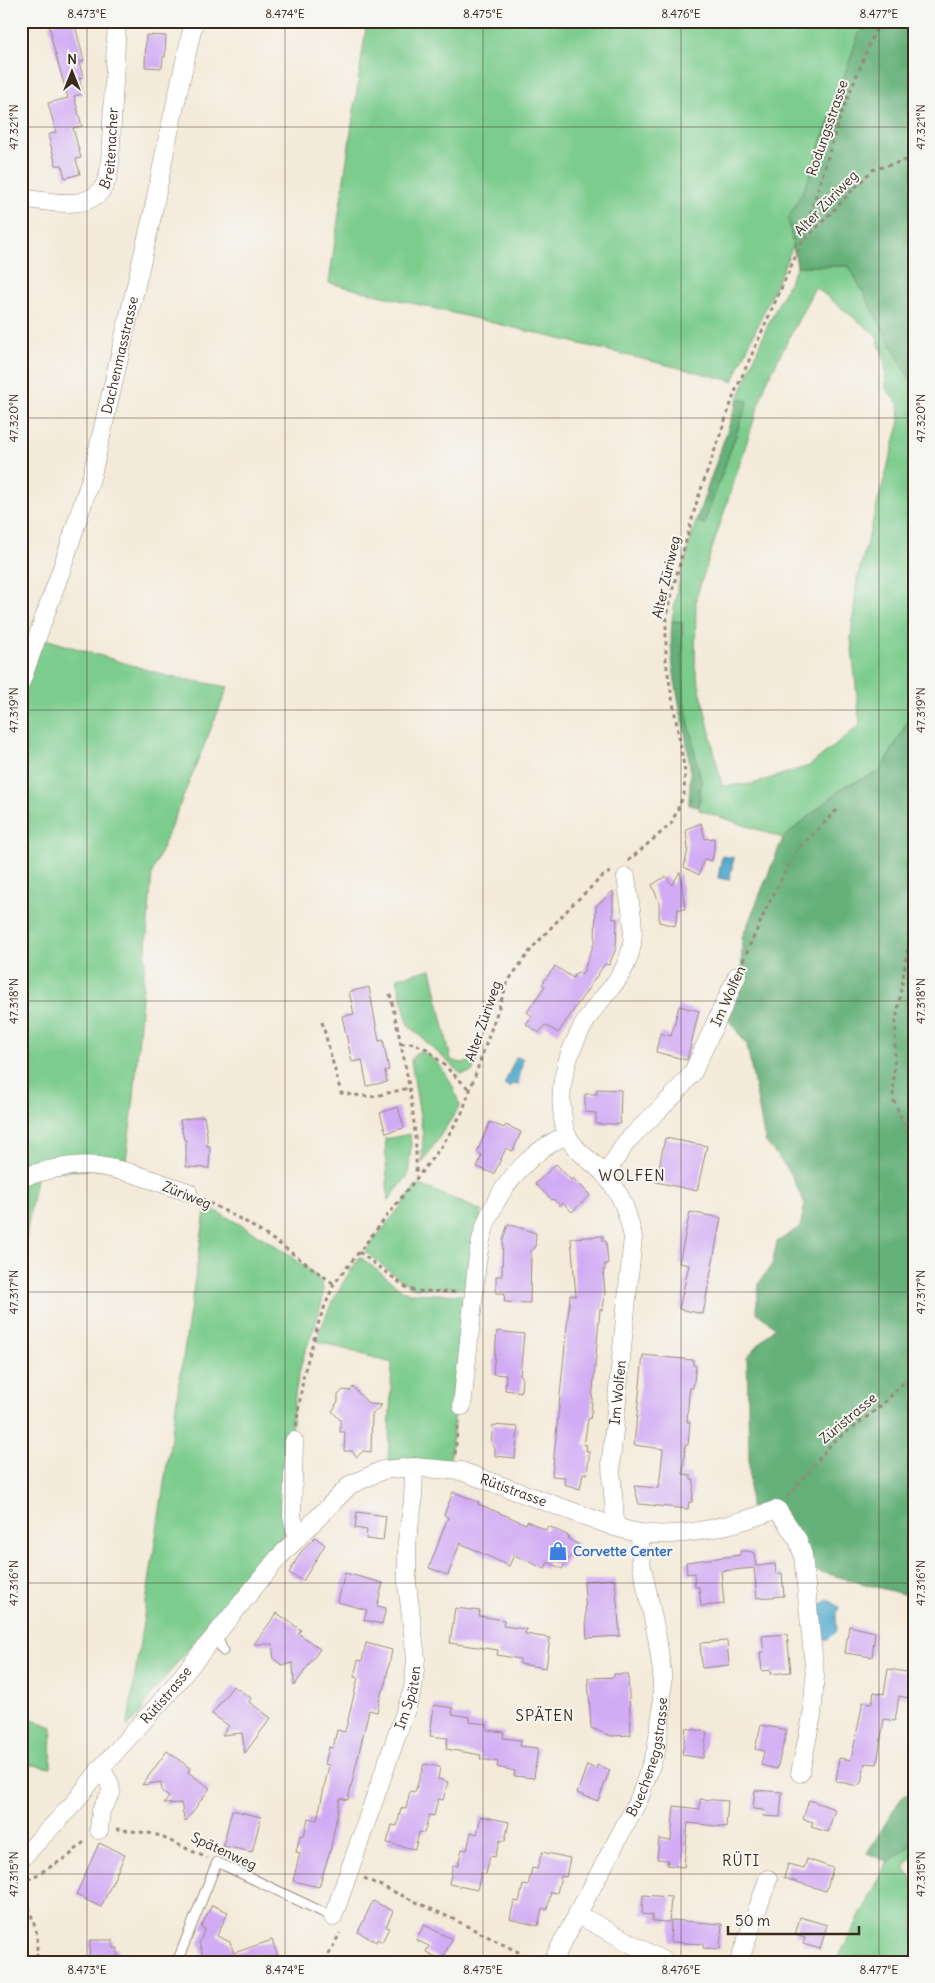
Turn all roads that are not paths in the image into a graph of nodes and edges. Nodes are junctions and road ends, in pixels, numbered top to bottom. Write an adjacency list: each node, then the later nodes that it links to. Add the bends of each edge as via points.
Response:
1 (117, 21): 3 (street, Breitenacher, via 110,163 106,182 97,196 84,202)
2 (194, 21): 4 (street, Dachenmasstrasse, via 92,475)
3 (21, 198)
4 (21, 682)
5 (622, 870): 7 (street, via 633,934 631,952 618,981 584,1023 574,1043 562,1086 561,1107)
6 (737, 976): 8 (street, Im Wolfen, via 694,1072 626,1141)
7 (566, 1135): 8 (street, Im Wolfen); 11 (street, via 541,1148 527,1161 505,1187 488,1216 478,1253)
8 (605, 1175): 14 (street, Im Wolfen, via 624,1203 633,1237 611,1461)
9 (21, 1178): 10 (street, Züriweg, via 46,1170 97,1166)
10 (188, 1192)
11 (462, 1406)
12 (294, 1441): 16 (street, via 292,1516)
13 (414, 1467): 14 (street, Rütistrasse, via 461,1471); 16 (street, Rütistrasse, via 383,1470 350,1485); 25 (street, Im Späten, via 407,1575 416,1659 414,1689)
14 (615, 1527): 15 (street, Rütistrasse)
15 (640, 1533): 20 (street, Rütistrasse, via 659,1535 724,1526 777,1509 798,1540 803,1555 815,1676 812,1716); 24 (street, Buecheneggstrasse, via 641,1562 662,1672 662,1708 656,1751 639,1799)
16 (297, 1538): 17 (street, Rütistrasse)
17 (216, 1634): 18 (lane); 19 (street, Rütistrasse)
18 (223, 1651)
19 (101, 1768): 21 (street, via 111,1793 101,1810); 22 (street, Rütistrasse, via 76,1802)
20 (800, 1773)
21 (99, 1830)
22 (21, 1858)
23 (768, 1879): 29 (street)
24 (577, 1914): 27 (street, Buecheneggstrasse); 28 (street)
25 (333, 1917): 26 (lane, Spätenweg, via 217,1862)
26 (177, 1962)
27 (552, 1962)
28 (666, 1962)
29 (739, 1962)

